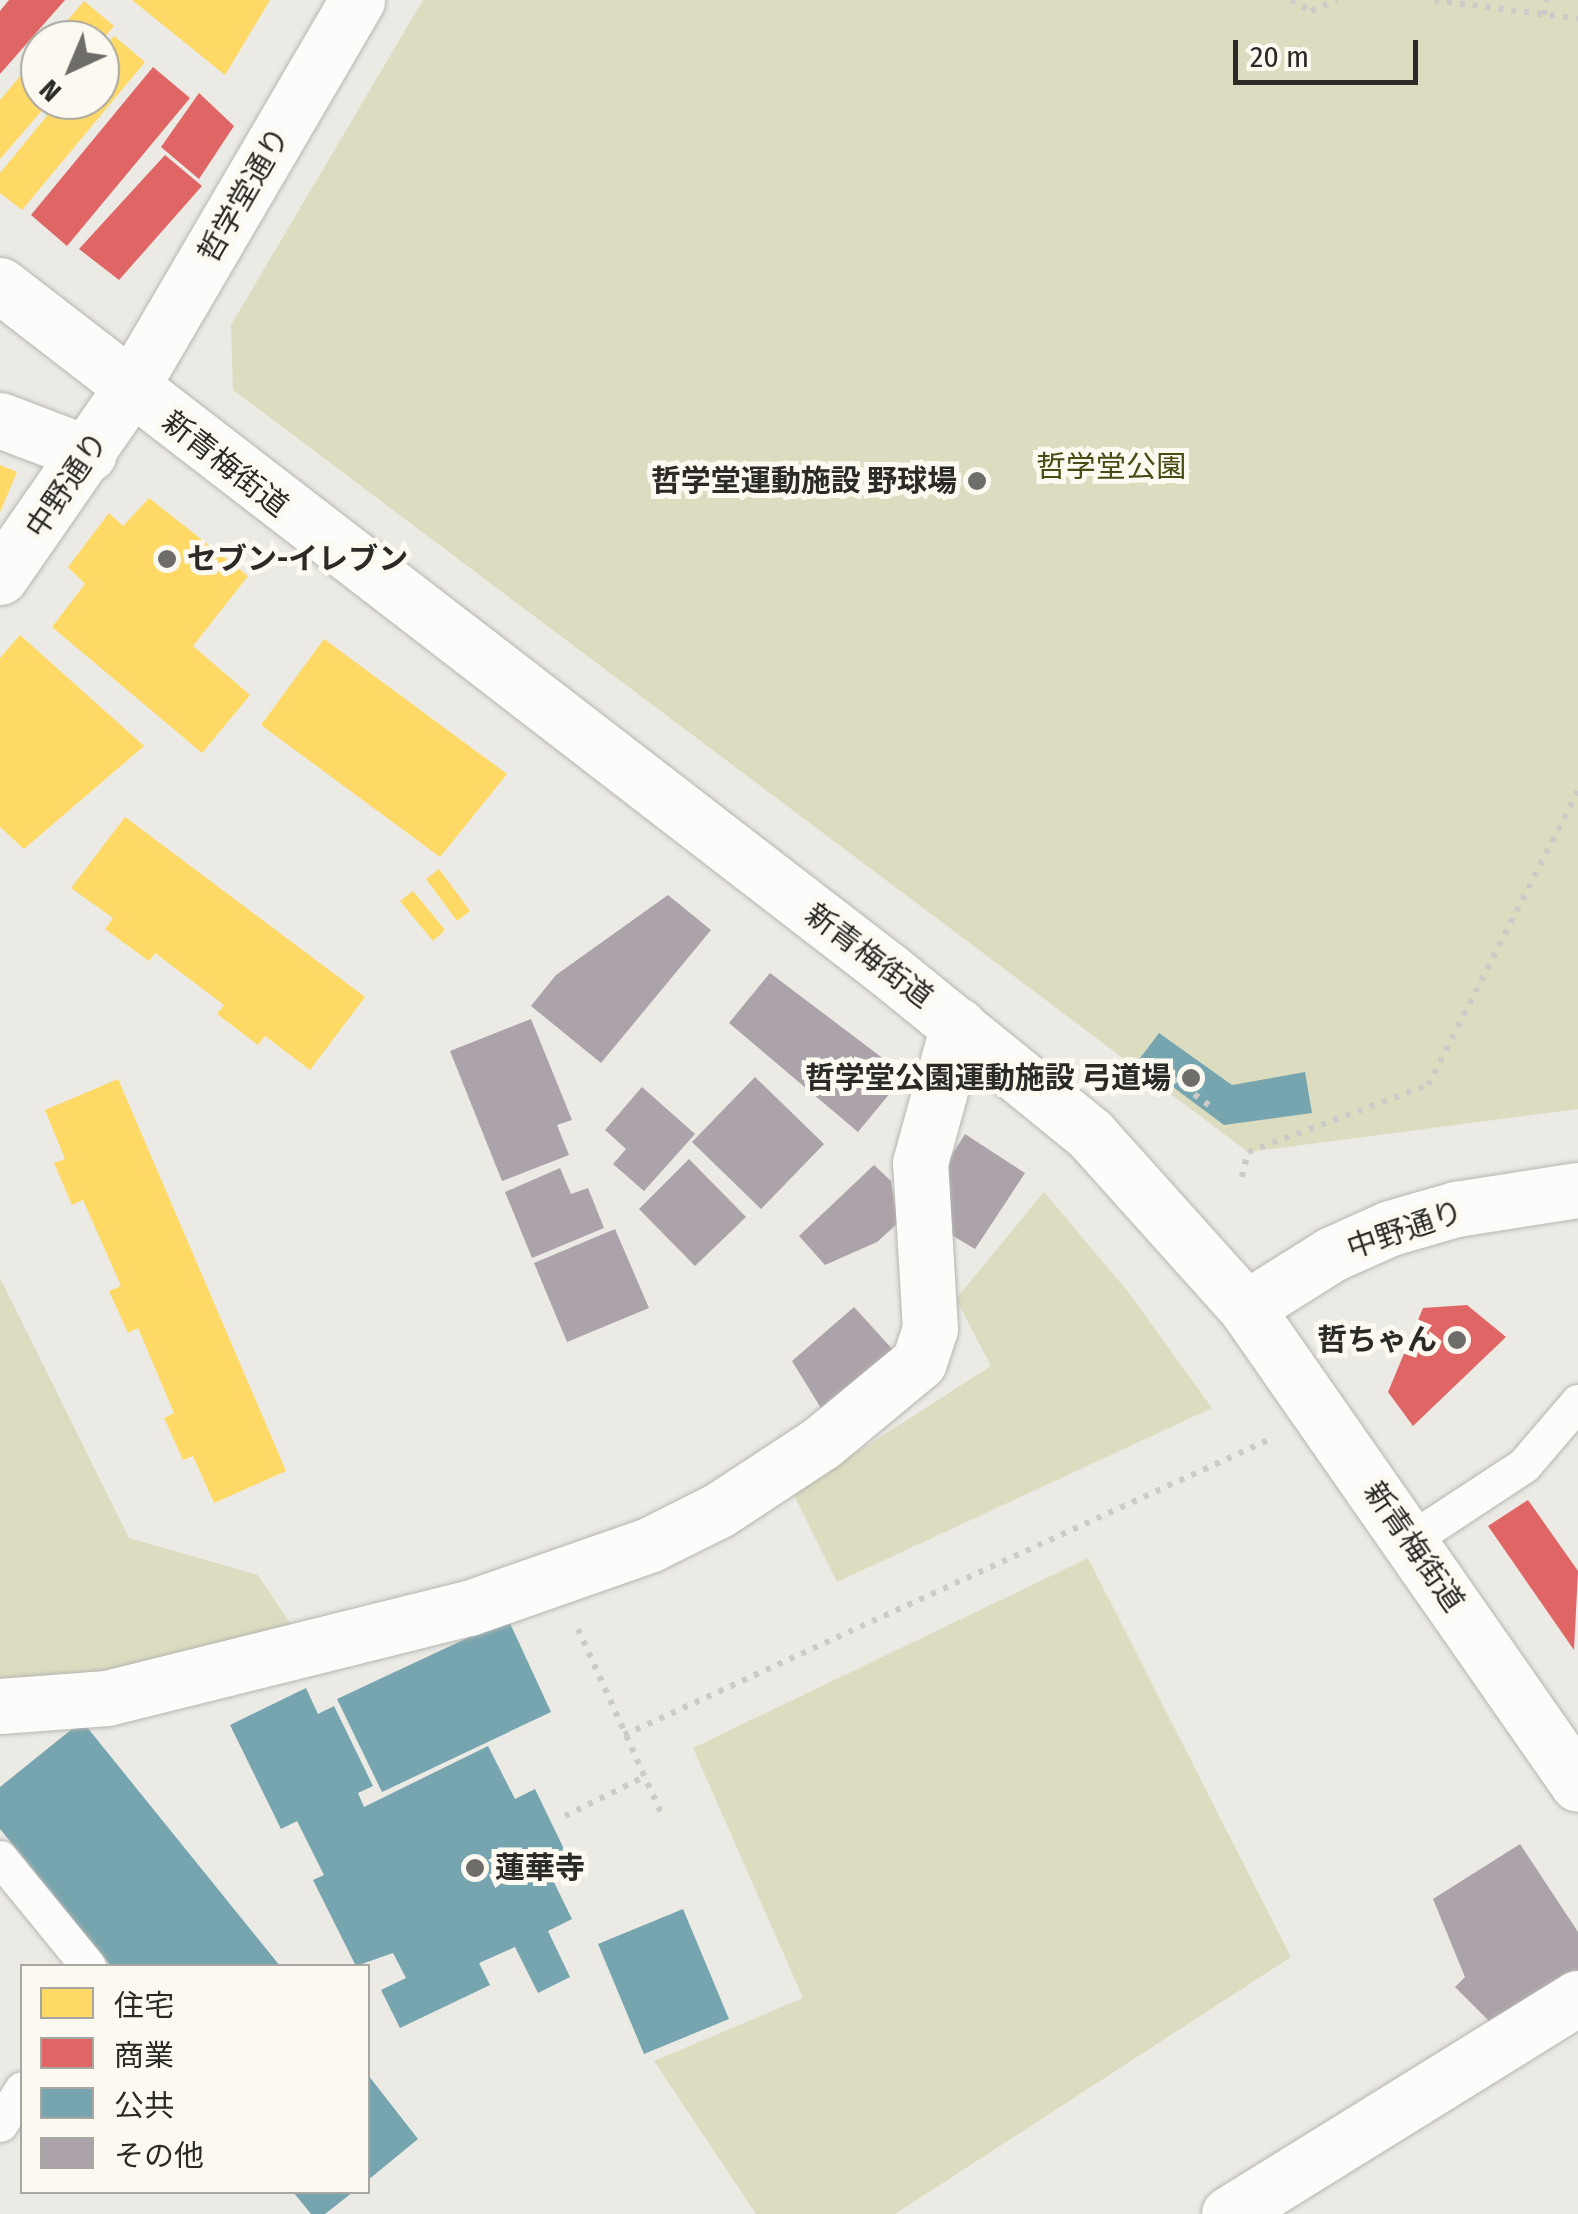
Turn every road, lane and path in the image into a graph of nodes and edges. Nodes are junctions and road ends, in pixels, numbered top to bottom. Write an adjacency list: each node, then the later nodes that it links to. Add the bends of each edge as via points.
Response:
1 (357, 0): 10 (main road, 哲学堂通り)
2 (1291, 0): 5 (path, via 1311,11)
3 (1434, 0): 6 (path)
4 (1547, 0): 7 (path)
5 (1331, 1)
6 (1459, 3): 7 (path)
7 (1544, 15): 8 (path)
8 (1578, 18)
9 (0, 285): 10 (main road, 新青梅街道)
10 (130, 390): 12 (main road, 中野通り); 15 (main road, 新青梅街道)
11 (0, 420): 12 (main road)
12 (89, 454): 13 (main road, 中野通り)
13 (0, 578)
14 (1578, 791): 18 (path, via 1428,1086 1248,1152)
15 (958, 1025): 20 (main road, 新青梅街道, via 1090,1134); 24 (main road, via 920,1163 930,1329 919,1362 821,1443 719,1510 649,1546)
16 (1164, 1071): 17 (path)
17 (1210, 1106)
18 (1242, 1177)
19 (1578, 1190): 20 (main road, 中野通り, via 1456,1209 1390,1228 1332,1254)
20 (1246, 1308): 23 (main road, 新青梅街道)
21 (1578, 1402): 23 (lane, via 1524,1464)
22 (1269, 1440): 26 (path)
23 (1410, 1540): 27 (main road, 新青梅街道)
24 (556, 1578): 25 (main road, via 275,1661 107,1698); 26 (path)
25 (0, 1706)
26 (624, 1735): 28 (path)
27 (1573, 1766)
28 (644, 1777): 29 (path); 30 (path)
29 (662, 1815)
30 (565, 1816)
31 (0, 1858): 32 (lane)
32 (86, 1964)
33 (1578, 1998): 36 (main road)
34 (20, 2091): 35 (lane)
35 (0, 2124)
36 (1230, 2214)

